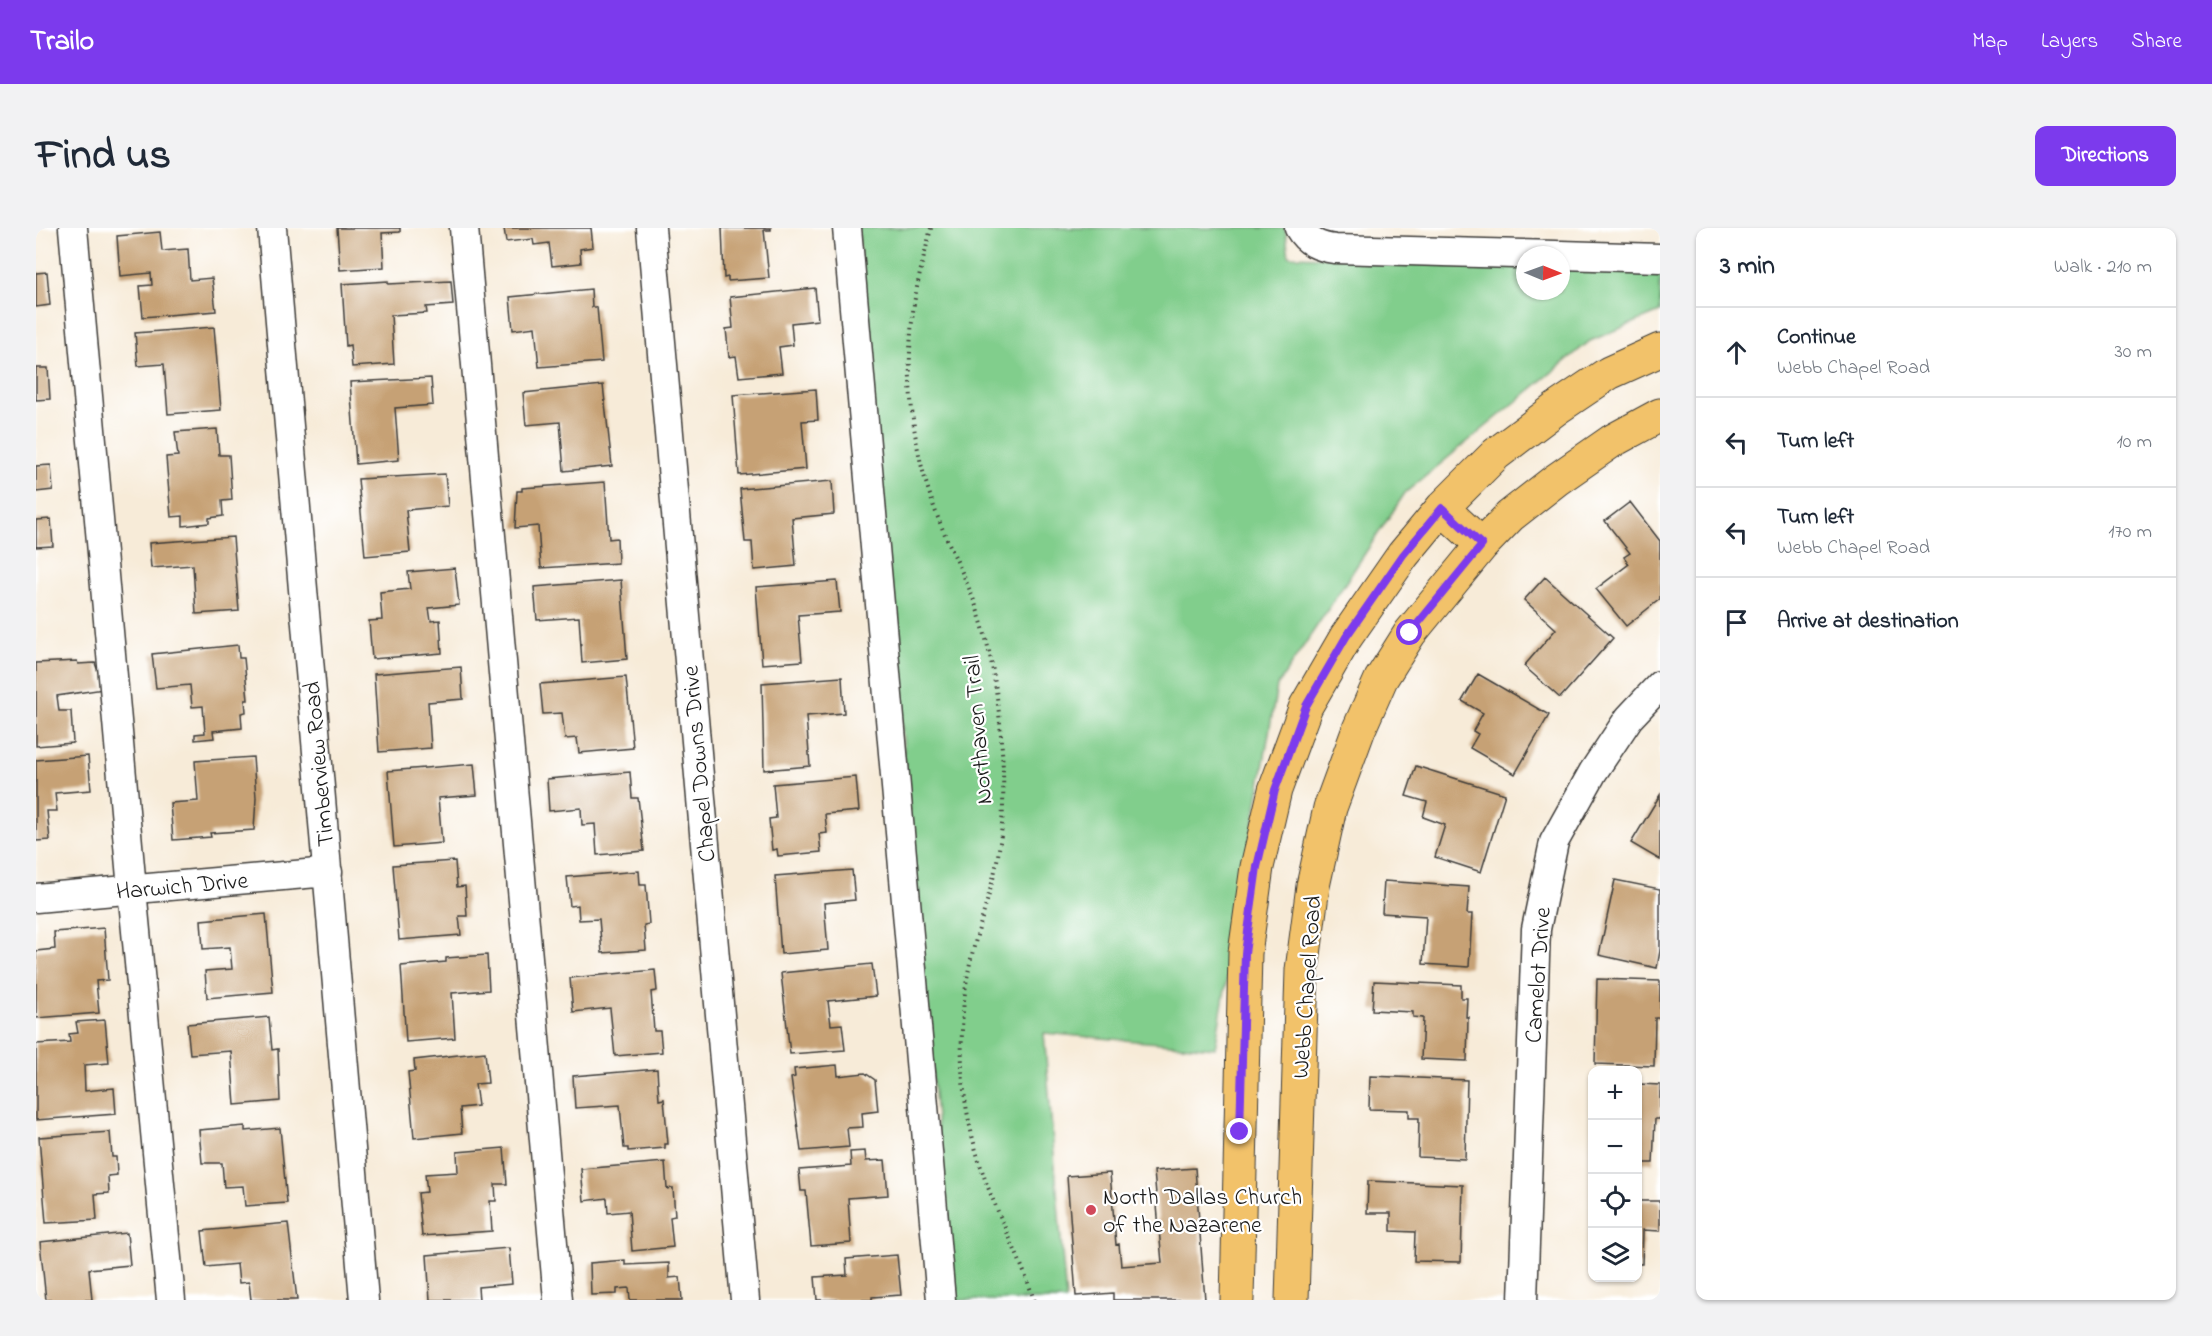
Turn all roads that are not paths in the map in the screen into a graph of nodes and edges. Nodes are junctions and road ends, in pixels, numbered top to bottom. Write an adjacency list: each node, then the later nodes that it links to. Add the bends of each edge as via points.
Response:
1 (74, 228): 16 (street)
2 (272, 228): 15 (street, Timberview Road)
3 (464, 228): 20 (street)
4 (651, 228): 21 (street, Chapel Downs Drive)
5 (847, 228): 22 (street)
6 (1299, 228): 7 (street, via 1322,248)
7 (1516, 254)
8 (1570, 255): 9 (street)
9 (1660, 258)
10 (1660, 350): 12 (main road, via 1609,373 1557,408 1496,454)
11 (1660, 415): 13 (main road, Webb Chapel Road, via 1612,441 1556,480 1510,516)
12 (1442, 508): 13 (main road); 23 (main road, via 1403,555 1346,637 1306,706 1275,790 1257,867 1245,953)
13 (1482, 545): 24 (main road, Webb Chapel Road, via 1410,633 1381,679 1330,808 1313,886 1302,970)
14 (1660, 685): 25 (street, Camelot Drive, via 1629,718 1554,842 1536,929)
15 (327, 872): 16 (street, Harwich Drive); 19 (street, Timberview Road)
16 (132, 889): 17 (street, Harwich Drive); 18 (street)
17 (36, 898)
18 (171, 1300)
19 (364, 1300)
20 (558, 1300)
21 (745, 1300)
22 (941, 1300)
23 (1237, 1300)
24 (1292, 1300)
25 (1523, 1300)

